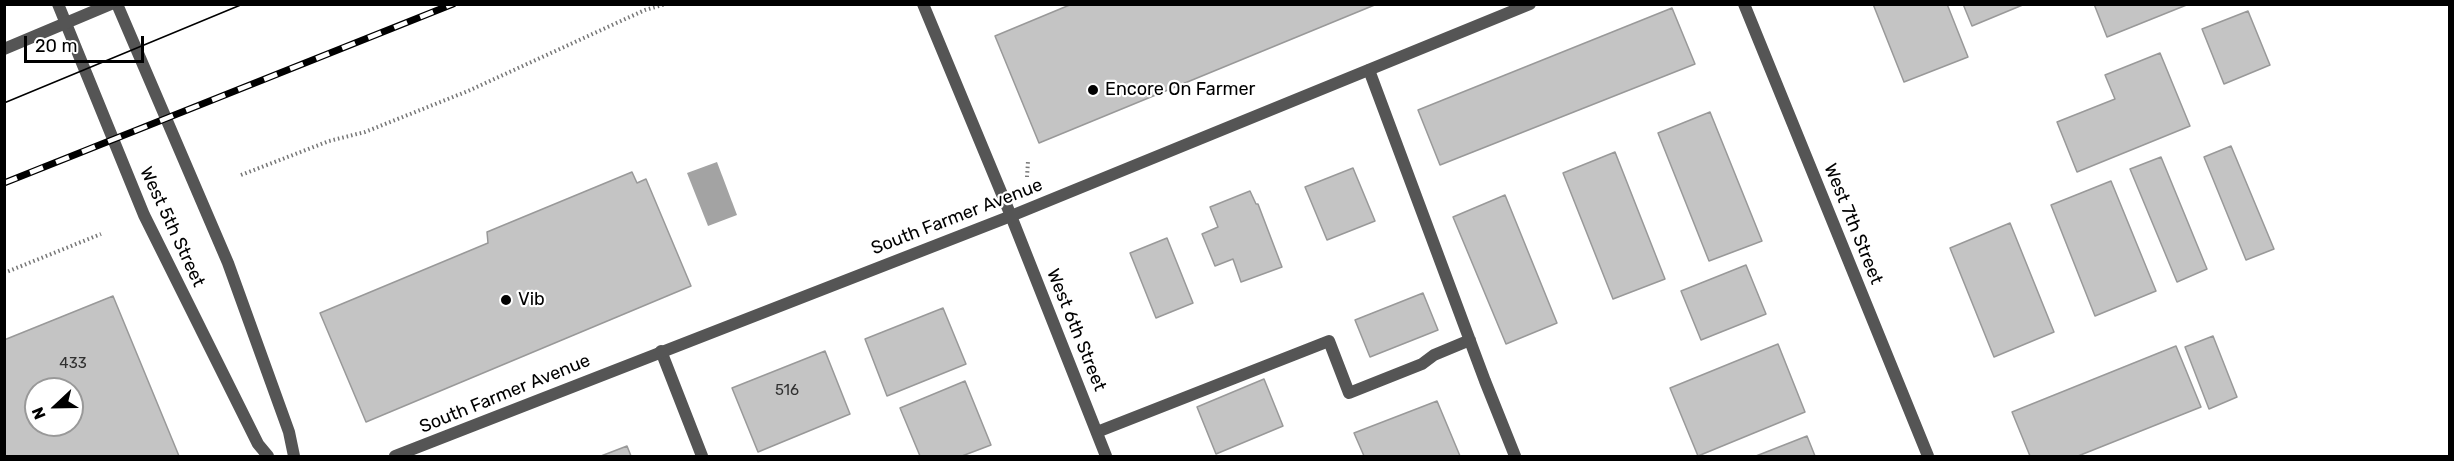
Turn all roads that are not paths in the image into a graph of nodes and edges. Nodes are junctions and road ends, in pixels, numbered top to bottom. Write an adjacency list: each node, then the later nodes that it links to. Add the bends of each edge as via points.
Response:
1 (58, 4): 7 (street, West 5th Street)
2 (111, 4): 7 (street)
3 (117, 4): 15 (street, West 5th Street, via 228,263 289,432)
4 (923, 4): 10 (street, West 6th Street)
5 (1530, 4): 9 (street, South Farmer Avenue)
6 (1744, 4): 20 (street, West 7th Street)
7 (66, 23): 8 (street); 14 (street, West 5th Street, via 144,215 258,444)
8 (4, 48)
9 (1369, 70): 10 (street, South Farmer Avenue); 11 (street)
10 (1011, 216): 12 (street, South Farmer Avenue); 13 (street, West 6th Street)
11 (1470, 340): 13 (street, via 1349,393 1329,341); 19 (street)
12 (661, 351): 16 (street, South Farmer Avenue); 17 (street)
13 (1097, 432): 18 (street, West 6th Street)
14 (268, 456)
15 (294, 456)
16 (395, 456)
17 (702, 456)
18 (1107, 456)
19 (1515, 456)
20 (1928, 456)

